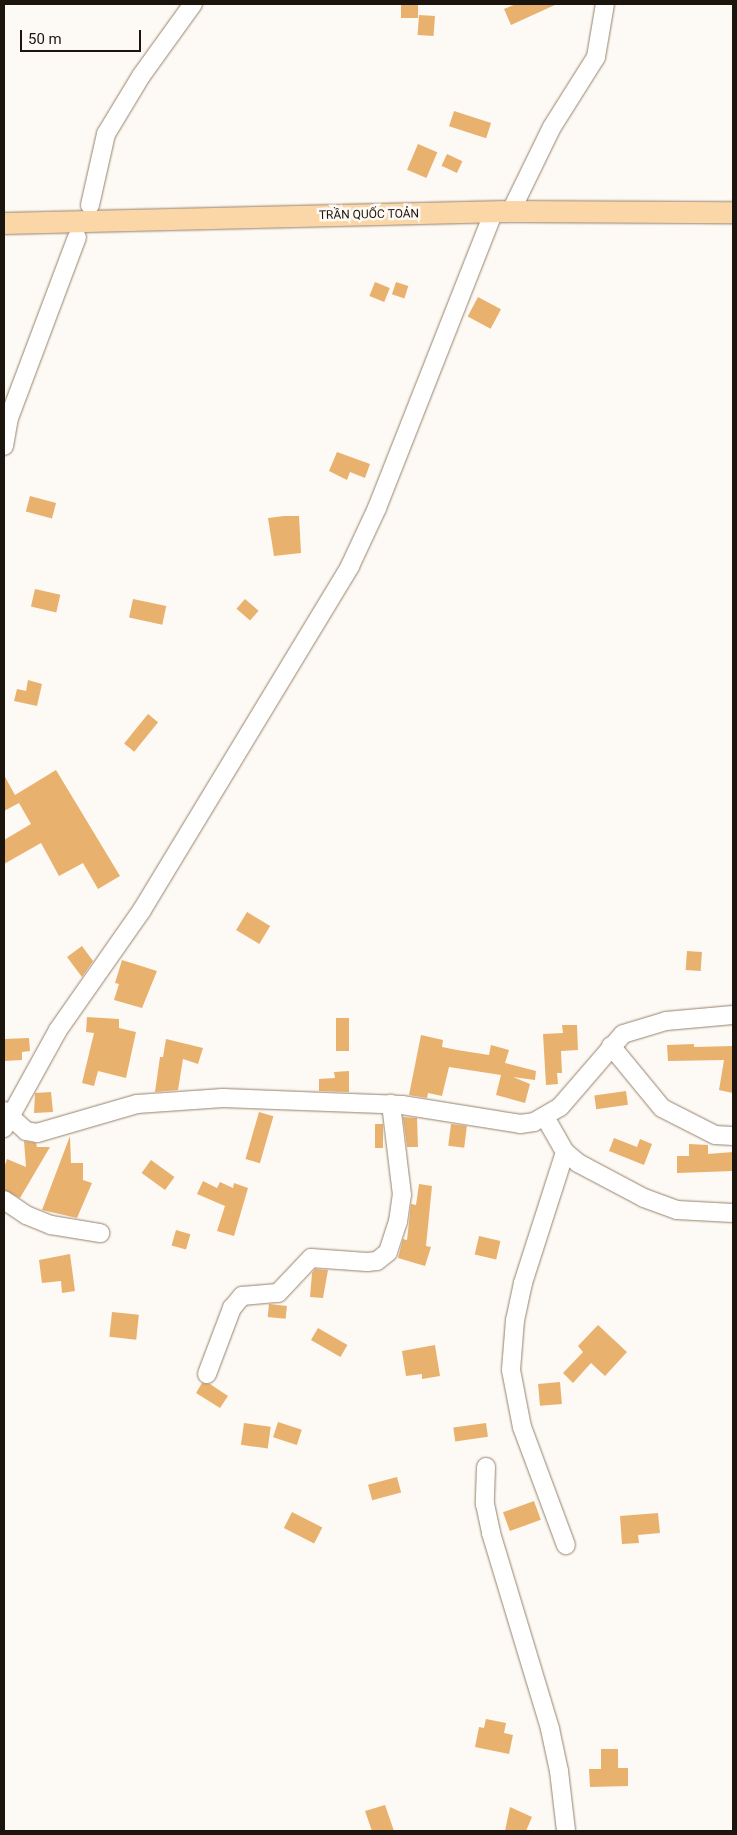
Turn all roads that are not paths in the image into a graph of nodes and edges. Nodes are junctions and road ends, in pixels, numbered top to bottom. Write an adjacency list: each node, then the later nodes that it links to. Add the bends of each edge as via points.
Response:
1 (193, 4): 3 (street, via 141,76 106,134)
2 (606, 4): 4 (street, via 596,57)
3 (90, 205)
4 (502, 212): 5 (main road, TRẦN QUỐC TOẢN); 6 (main road, TRẦN QUỐC TOẢN); 12 (street, via 350,566 142,910 58,1030)
5 (733, 212)
6 (4, 223)
7 (77, 237): 8 (street, via 9,418)
8 (4, 446)
9 (733, 1015): 10 (street, via 666,1021 636,1028)
10 (611, 1046): 13 (street, via 583,1084); 14 (street, via 662,1108 715,1135)
11 (391, 1104): 12 (street, via 223,1098 137,1104 37,1133 26,1131); 13 (street, via 520,1124); 19 (street, via 402,1195 398,1222 388,1252 377,1261 367,1262 311,1258 278,1293 242,1296 232,1308)
12 (6, 1118)
13 (545, 1118): 15 (street)
14 (733, 1136)
15 (565, 1152): 17 (street, via 578,1164 644,1198 677,1210); 21 (street, via 523,1283 515,1320 511,1370 522,1427)
16 (4, 1200): 18 (street, via 26,1215 51,1225)
17 (733, 1213)
18 (100, 1233)
19 (207, 1374)
20 (486, 1467): 22 (street, via 485,1504 491,1533 550,1729)
21 (566, 1545)
22 (566, 1831)

